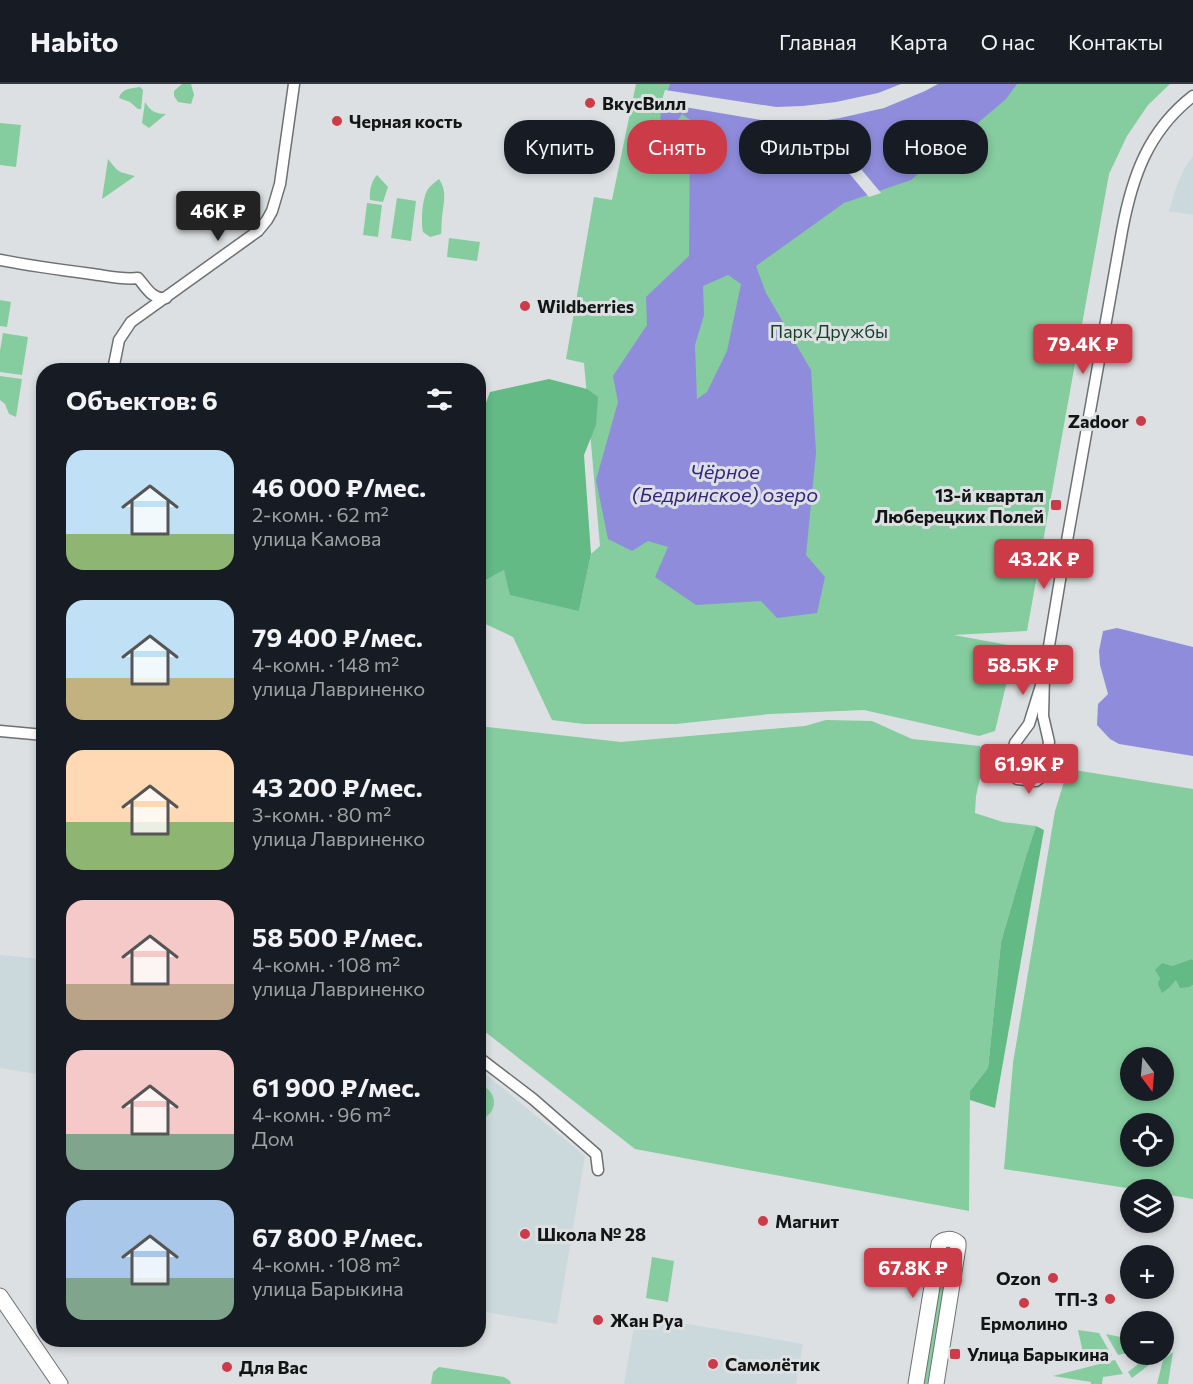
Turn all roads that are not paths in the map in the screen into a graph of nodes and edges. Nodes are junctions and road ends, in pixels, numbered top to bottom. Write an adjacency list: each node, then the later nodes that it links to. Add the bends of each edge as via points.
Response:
1 (294, 84): 4 (street, via 280,184 267,220 258,231)
2 (1193, 96): 6 (street, via 1152,142 1132,188)
3 (0, 260): 4 (street, via 138,278 154,297)
4 (167, 297): 5 (street, via 131,322 119,340)
5 (114, 363)
6 (1044, 676): 6 (street, via 1029,724 1014,747 1010,767 1017,779 1035,781 1044,773 1049,742 1043,716)
7 (0, 731): 8 (street)
8 (36, 734)
9 (486, 1063): 10 (street, via 596,1154)
10 (597, 1170)
11 (0, 1296): 12 (street)
12 (60, 1384)
13 (916, 1384): 14 (street, via 939,1244 945,1239 954,1240 958,1247)
14 (936, 1384)

